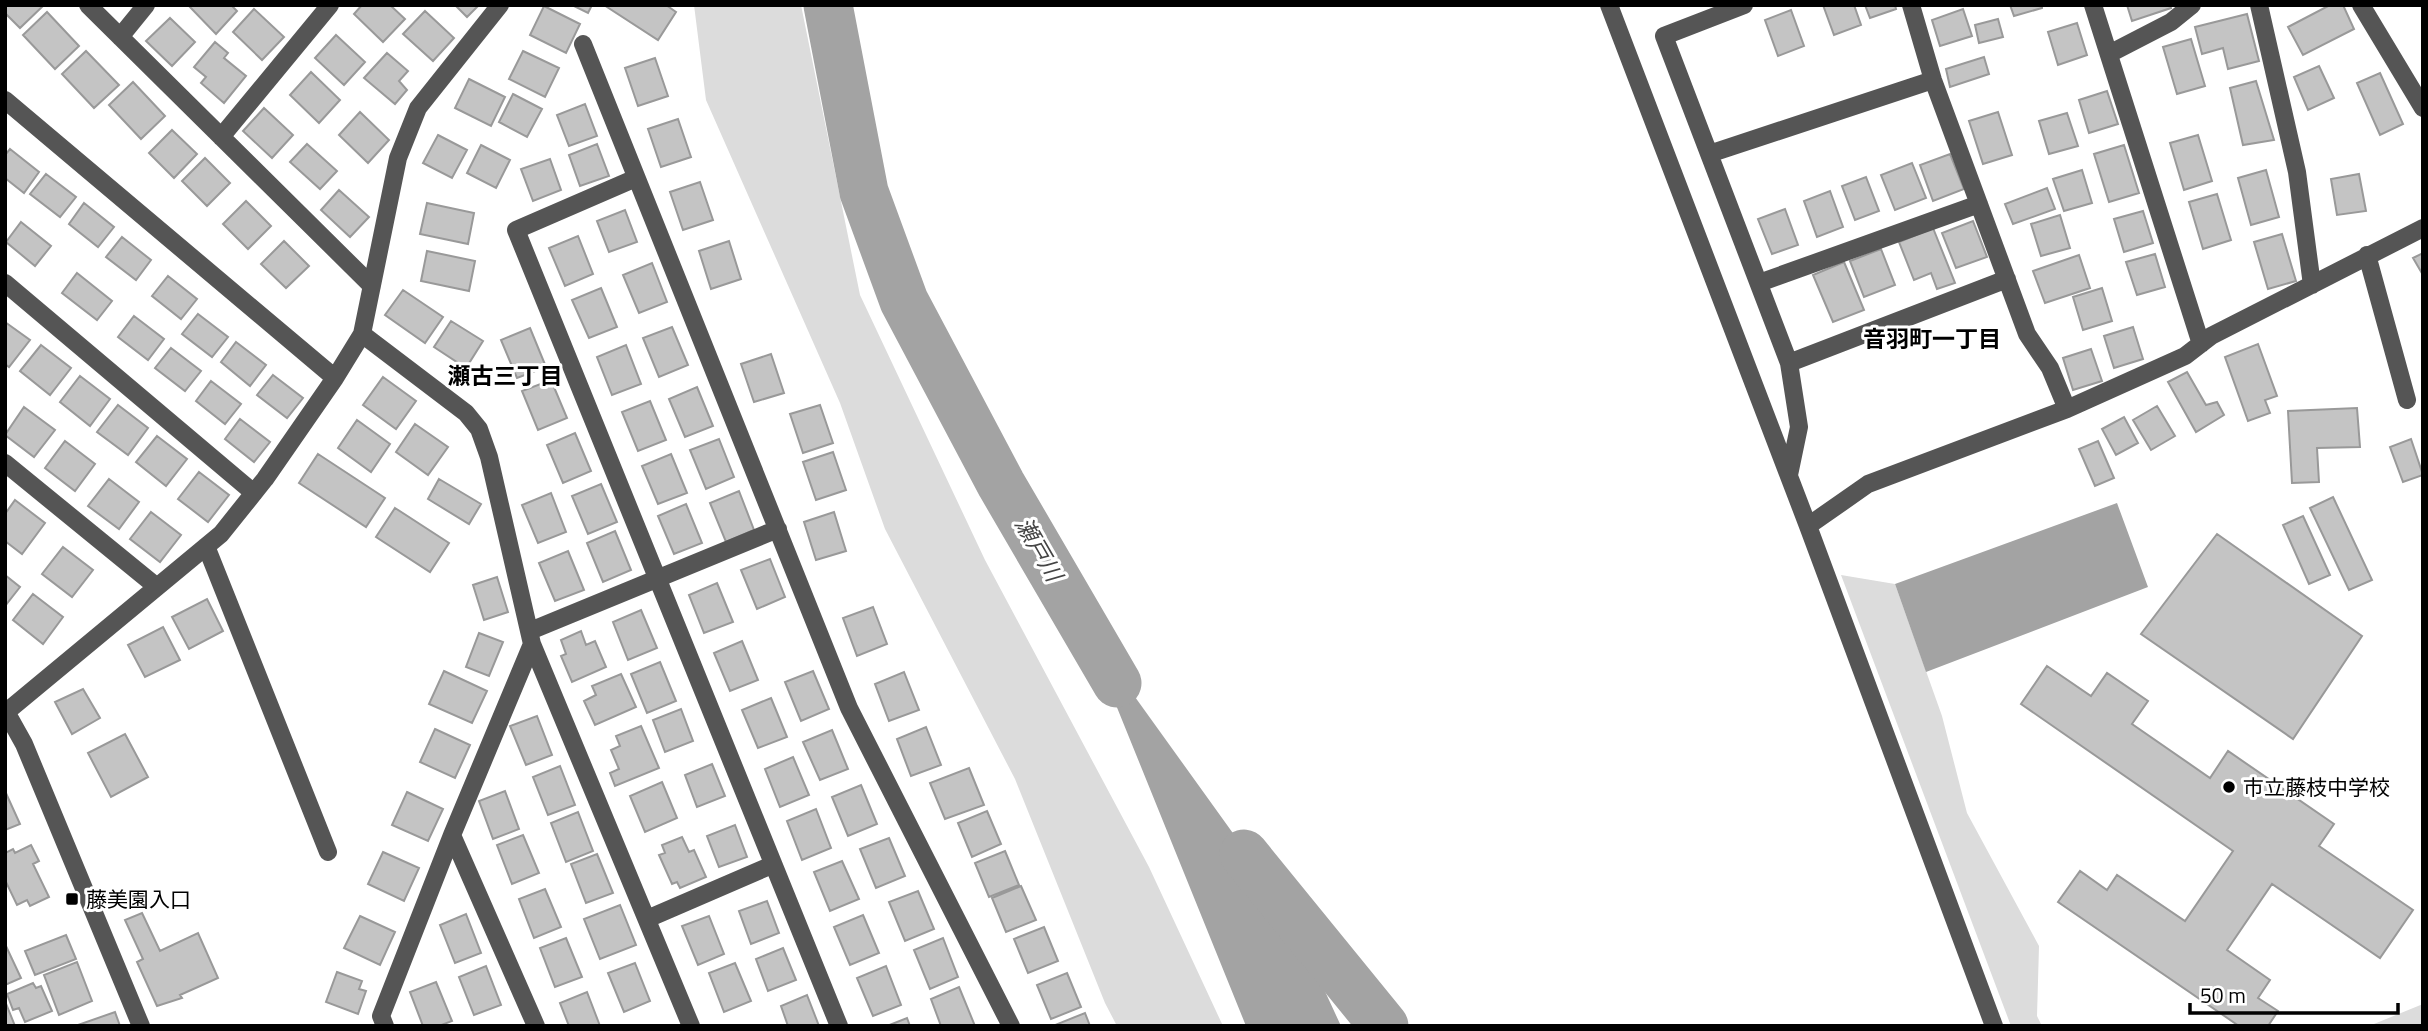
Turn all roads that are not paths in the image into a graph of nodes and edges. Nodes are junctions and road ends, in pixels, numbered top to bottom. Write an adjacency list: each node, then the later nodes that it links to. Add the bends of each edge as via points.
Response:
1 (88, 5): 12 (street)
2 (146, 5): 12 (street)
3 (330, 5): 18 (street)
4 (500, 5): 28 (street, via 418,108 398,158)
5 (1609, 5): 36 (street)
6 (1744, 5): 19 (street, via 1664,36)
7 (1911, 5): 15 (street)
8 (2093, 5): 14 (street)
9 (2192, 5): 14 (street, via 2171,22)
10 (2259, 5): 27 (street, via 2297,173)
11 (2361, 5): 17 (street)
12 (120, 37): 18 (street)
13 (583, 44): 20 (street)
14 (2109, 54): 30 (street)
15 (1933, 80): 19 (street); 21 (street)
16 (5, 100): 32 (street)
17 (2423, 108)
18 (221, 137): 28 (street)
19 (1709, 154): 26 (street)
20 (636, 178): 39 (street); 41 (street, via 516,230)
21 (1979, 204): 24 (street); 26 (street)
22 (2423, 228): 23 (street)
23 (2367, 255): 27 (street); 33 (street)
24 (2007, 279): 31 (street); 34 (street, via 2027,334 2050,368)
25 (5, 283): 37 (street)
26 (1759, 283): 31 (street)
27 (2312, 285): 30 (street)
28 (372, 286): 29 (street)
29 (362, 334): 32 (street); 43 (street, via 466,413 479,429)
30 (2201, 344): 34 (street, via 2185,356)
31 (1789, 363): 36 (street, via 1799,427)
32 (335, 378): 37 (street)
33 (2407, 400)
34 (2067, 409): 38 (street, via 1868,484)
35 (5, 463): 42 (street)
36 (1789, 477): 38 (street)
37 (254, 493): 40 (street)
38 (1808, 526): 56 (street)
39 (778, 529): 41 (street); 55 (street, via 849,708)
40 (206, 546): 42 (street); 47 (street)
41 (655, 580): 43 (street); 48 (street)
42 (157, 587): 44 (street)
43 (531, 637): 46 (street); 49 (street)
44 (6, 712): 45 (street)
45 (11, 726): 50 (street)
46 (452, 835): 51 (street, via 381,1016); 52 (street)
47 (328, 852)
48 (772, 865): 49 (street); 54 (street)
49 (647, 919): 53 (street)
50 (141, 1026)
51 (385, 1026)
52 (536, 1026)
53 (691, 1026)
54 (839, 1026)
55 (1011, 1026)
56 (1994, 1026)

